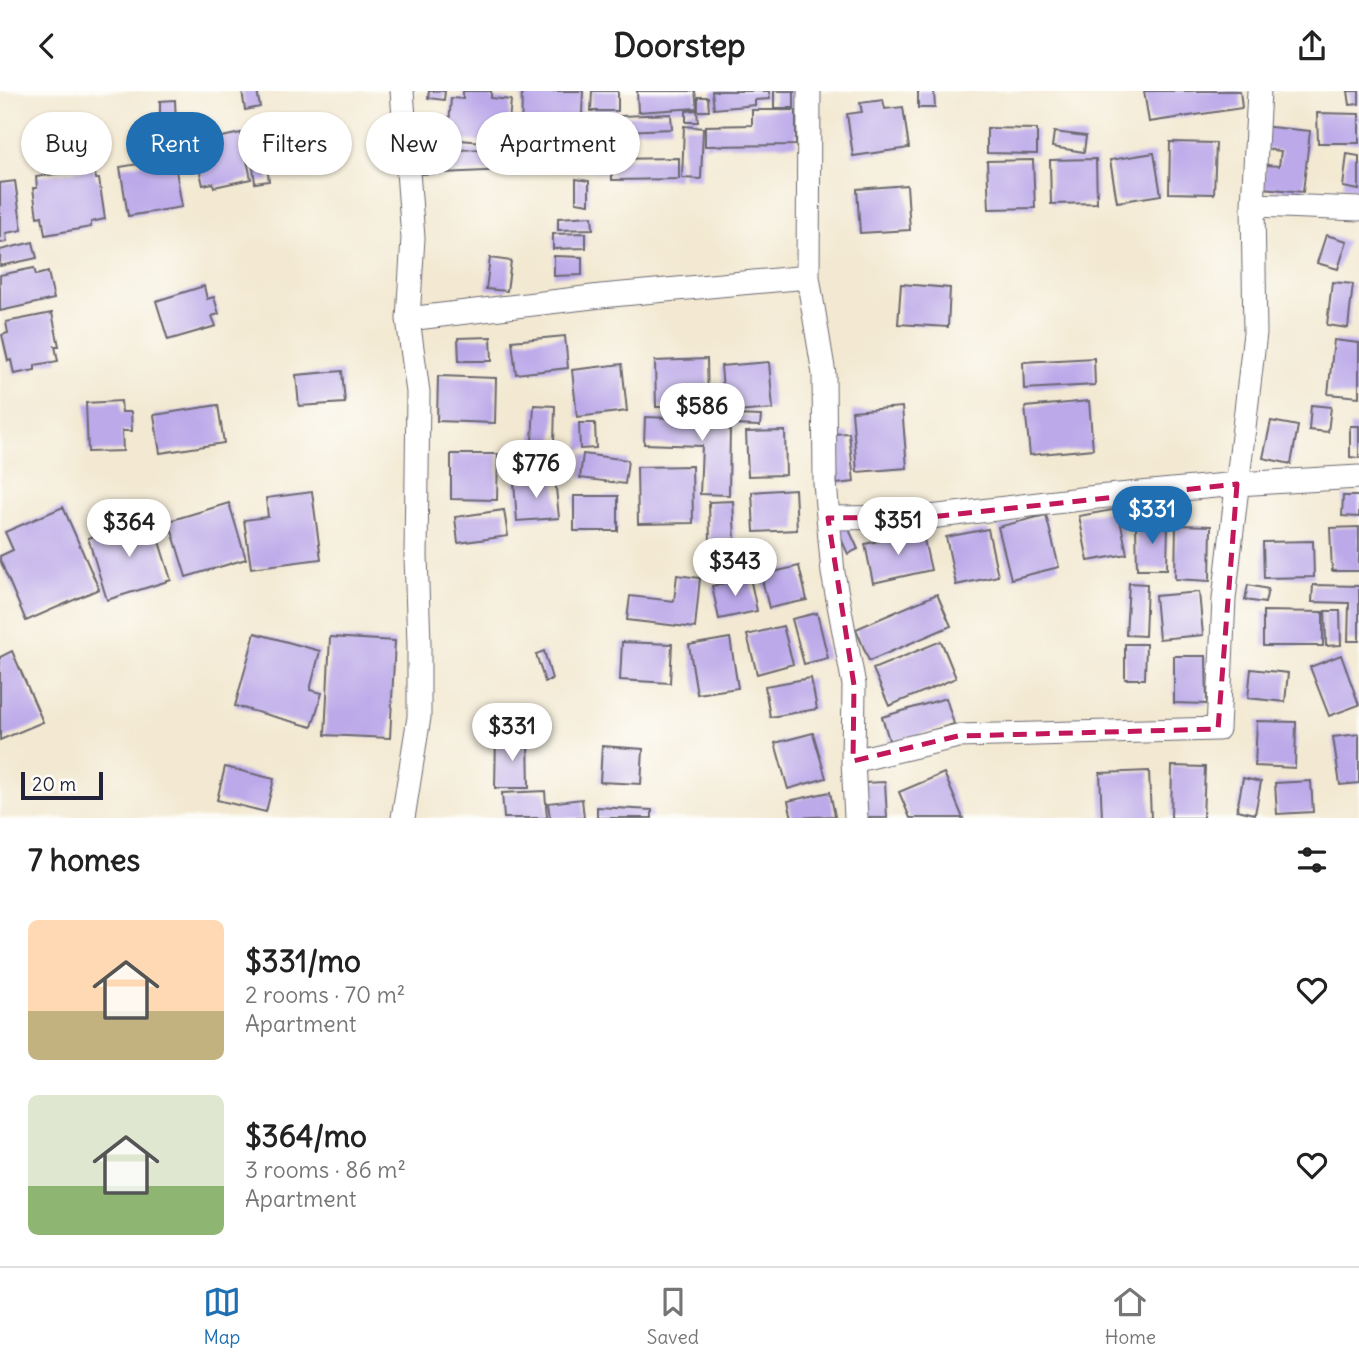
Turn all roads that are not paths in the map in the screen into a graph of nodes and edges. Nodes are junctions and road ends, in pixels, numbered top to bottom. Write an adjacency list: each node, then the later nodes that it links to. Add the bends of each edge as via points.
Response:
1 (402, 91): 7 (street, via 413,238)
2 (809, 91): 6 (street)
3 (1259, 91): 4 (street)
4 (1253, 205): 5 (street); 9 (street, via 1255,333)
5 (1359, 209)
6 (808, 277): 7 (street); 10 (street, via 824,374)
7 (408, 319): 12 (street, via 418,392 419,717)
8 (1359, 477): 9 (street)
9 (1237, 484): 10 (street, via 930,517); 11 (street, via 1224,599 1218,729 958,736)
10 (828, 518): 11 (street, via 833,573 854,685)
11 (853, 761): 13 (street)
12 (403, 818)
13 (856, 818)

